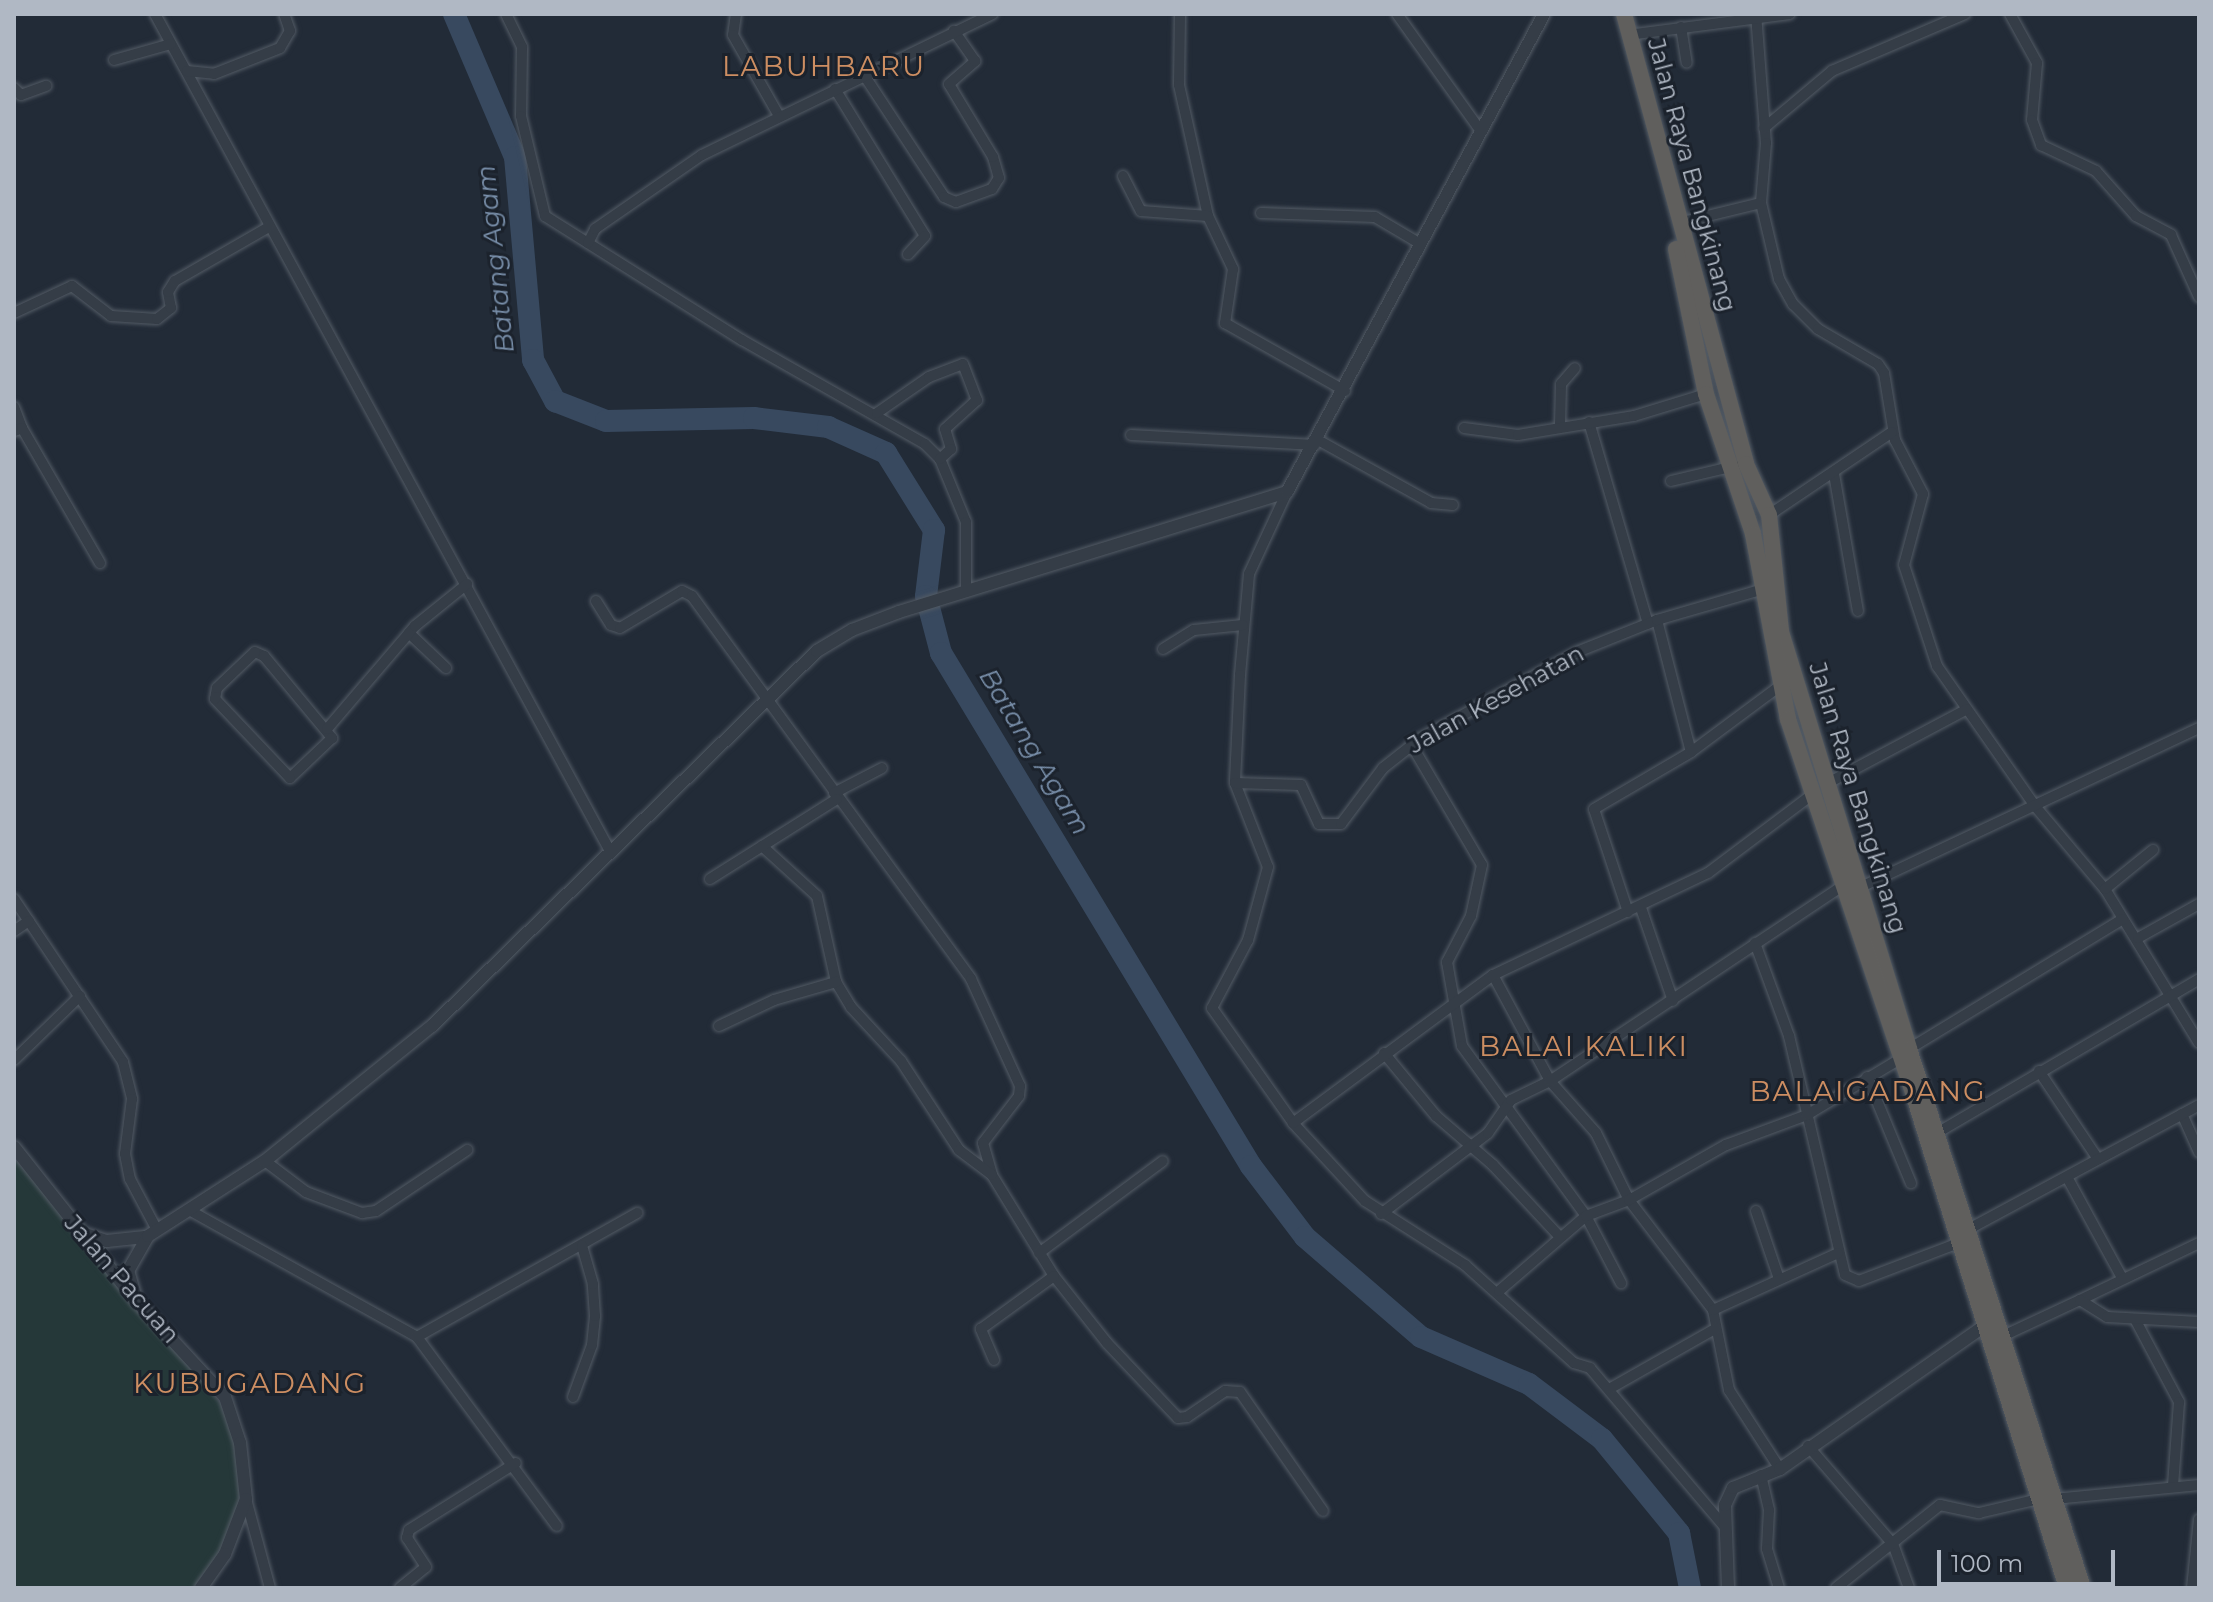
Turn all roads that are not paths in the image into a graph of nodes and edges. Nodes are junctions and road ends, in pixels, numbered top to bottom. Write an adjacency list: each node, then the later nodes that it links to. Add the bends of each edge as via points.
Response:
1 (155, 14): 18 (street)
2 (284, 14): 21 (street, via 290,31 280,48 214,74)
3 (506, 14): 35 (street, via 522,47 521,116 539,202 545,216)
4 (736, 14): 26 (street, via 733,35)
5 (993, 14): 16 (street)
6 (1180, 14): 32 (street, via 1179,85)
7 (1397, 14): 28 (street)
8 (1544, 14): 28 (street)
9 (1617, 14): 38 (highway, Jalan Raya Bangkinang)
10 (1624, 14): 17 (highway, Jalan Raya Bangkinang)
11 (1790, 14): 14 (street)
12 (1965, 14): 27 (street, via 1832,71)
13 (2010, 14): 39 (street, via 2037,63 2032,120 2041,145 2096,171 2136,216 2171,235)
14 (1756, 16): 15 (street); 27 (street)
15 (1681, 27): 17 (street); 20 (street)
16 (954, 31): 22 (street); 22 (street, via 975,61 949,84 991,151 999,178 992,189 948,201)
17 (1628, 35): 33 (highway, Jalan Raya Bangkinang)
18 (171, 44): 19 (street); 21 (street)
19 (114, 60)
20 (1687, 63)
21 (187, 71): 34 (street)
22 (864, 75): 25 (street)
23 (46, 86): 24 (street, via 21,95)
24 (14, 88)
25 (835, 89): 26 (street); 37 (street, via 925,236)
26 (779, 116): 35 (street, via 691,161)
27 (1764, 128): 30 (street)
28 (1480, 130): 36 (street)
29 (1123, 176): 32 (street, via 1141,211)
30 (1761, 203): 33 (street); 50 (street, via 1779,279 1793,304 1818,329 1878,364 1884,373)
31 (1261, 213): 36 (street, via 1375,217)
32 (1208, 216): 42 (street, via 1233,269 1225,323)
33 (1679, 223): 38 (highway, Jalan Raya Bangkinang)
34 (269, 227): 40 (street, via 175,281 168,292 171,308 157,319 111,316 72,286); 61 (street)
35 (590, 237): 45 (street, via 742,340)
36 (1419, 243): 42 (street)
37 (908, 254)
38 (1686, 265): 43 (highway, Jalan Raya Bangkinang); 54 (highway, Jalan Raya Bangkinang)
39 (2199, 297)
40 (14, 313)
41 (1575, 368): 47 (street, via 1561,384)
42 (1345, 391): 52 (street)
43 (1706, 394): 46 (street, via 1634,416); 54 (highway, Jalan Raya Bangkinang)
44 (14, 407): 49 (street)
45 (881, 409): 53 (street); 53 (street, via 929,377 963,364 977,400 945,429)
46 (1589, 422): 47 (street); 66 (street)
47 (1560, 425): 48 (street, via 1518,435)
48 (1464, 428)
49 (18, 430): 60 (street)
50 (1892, 432): 55 (street); 73 (street, via 1924,500 1905,545 1911,598 1937,666)
51 (1131, 435): 52 (street)
52 (1316, 442): 57 (street); 58 (street, via 1431,503)
53 (943, 456): 63 (street, via 966,522)
54 (1739, 465): 56 (street); 59 (highway, Jalan Raya Bangkinang); 62 (highway, Jalan Raya Bangkinang)
55 (1834, 474): 59 (street); 65 (street)
56 (1671, 481)
57 (1287, 492): 63 (street); 67 (street, via 1249,574)
58 (1453, 505)
59 (1769, 515): 74 (highway, Jalan Raya Bangkinang, via 1781,632)
60 (100, 563)
61 (467, 584): 68 (street); 87 (street)
62 (1760, 590): 66 (street, Jalan Kesehatan); 71 (highway, Jalan Raya Bangkinang)
63 (963, 591): 72 (street, via 852,630 817,651)
64 (596, 601): 72 (street, via 611,625 620,628 686,591)
65 (1858, 611)
66 (1652, 622): 78 (street, Jalan Kesehatan, via 1577,652); 79 (street)
67 (1243, 625): 69 (street, via 1194,630); 81 (street)
68 (409, 633): 70 (street); 77 (street)
69 (1163, 649)
70 (446, 668)
71 (1780, 686): 75 (highway, Jalan Raya Bangkinang); 79 (street)
72 (768, 698): 83 (street); 87 (street)
73 (1967, 709): 82 (street); 84 (street)
74 (1806, 715): 75 (highway); 82 (highway, Jalan Raya Bangkinang)
75 (1788, 719): 82 (highway, Jalan Raya Bangkinang)
76 (2199, 728): 84 (street)
77 (327, 729): 77 (street, via 332,738 325,750 286,778 219,706 217,688 251,654 259,653)
78 (1411, 744): 81 (street, Jalan Kesehatan, via 1383,768 1341,824 1319,824 1301,785); 105 (street, via 1482,865 1471,916 1447,962)
79 (1691, 752): 94 (street, via 1593,811)
80 (882, 768): 83 (street)
81 (1235, 783): 120 (street, via 1268,867 1248,940 1212,1008)
82 (1821, 788): 89 (highway, Jalan Raya Bangkinang); 93 (street, via 1712,871)
83 (836, 796): 85 (street); 129 (street, via 963,964 1019,1081 1019,1096 984,1138)
84 (2035, 806): 89 (street); 90 (street)
85 (762, 846): 88 (street); 102 (street, via 817,896)
86 (2153, 850): 90 (street)
87 (610, 851): 127 (street, via 432,1026)
88 (710, 879)
89 (1852, 886): 99 (street); 110 (highway, Jalan Raya Bangkinang)
90 (2105, 889): 95 (street)
91 (14, 899): 96 (street)
92 (2199, 904): 98 (street)
93 (1641, 908): 94 (street); 106 (street)
94 (1628, 912): 100 (street)
95 (2123, 919): 98 (street); 110 (street)
96 (29, 921): 97 (street); 104 (street)
97 (14, 931)
98 (2138, 938): 103 (street)
99 (1755, 943): 106 (street); 119 (street, via 1789,1036)
100 (1493, 975): 105 (street); 114 (street)
101 (2199, 979): 103 (street)
102 (836, 982): 107 (street, via 774,1000); 129 (street, via 851,1007 901,1061 959,1150)
103 (2173, 994): 108 (street); 112 (street)
104 (80, 996): 111 (street); 139 (street, via 123,1062 130,1084 125,1154)
105 (1454, 1000): 109 (street); 117 (street, via 1462,1046)
106 (1673, 1001): 114 (street)
107 (719, 1026)
108 (2199, 1043)
109 (1384, 1053): 120 (street); 122 (street, via 1436,1116)
110 (1904, 1054): 113 (street); 115 (highway, Jalan Raya Bangkinang)
111 (14, 1060)
112 (2039, 1071): 121 (street); 126 (street)
113 (1867, 1077): 119 (street); 131 (street)
114 (1550, 1081): 117 (street); 132 (street, via 1596,1133)
115 (1918, 1090): 121 (highway, Jalan Raya Bangkinang); 141 (highway, Jalan Raya Bangkinang)
116 (2199, 1105): 118 (street)
117 (1505, 1107): 122 (street); 137 (street)
118 (2182, 1114): 125 (street); 126 (street)
119 (1807, 1115): 132 (street, via 1726,1145); 145 (street)
120 (1293, 1123): 134 (street)
121 (1937, 1133): 141 (highway, Jalan Raya Bangkinang)
122 (1472, 1146): 134 (street); 140 (street)
123 (14, 1147): 138 (street, Jalan Pacuan)
124 (467, 1150): 127 (street, via 376,1211 362,1213 306,1192)
125 (2199, 1152)
126 (2098, 1159): 130 (street)
127 (265, 1161): 133 (street)
128 (1163, 1161): 144 (street)
129 (992, 1175): 144 (street)
130 (2067, 1177): 141 (street); 147 (street)
131 (1911, 1183)
132 (1629, 1200): 137 (street); 153 (street)
133 (189, 1210): 139 (street); 159 (street)
134 (1384, 1211): 150 (street)
135 (1756, 1211): 148 (street)
136 (637, 1213): 143 (street)
137 (1586, 1216): 140 (street); 149 (street)
138 (81, 1232): 139 (street, via 107,1241); 152 (street, Jalan Pacuan)
139 (152, 1233): 152 (street, via 128,1271)
140 (1558, 1235): 150 (street)
141 (1965, 1235): 145 (street, via 1859,1281 1845,1275); 156 (highway, Jalan Raya Bangkinang); 158 (highway, Jalan Raya Bangkinang)
142 (2199, 1243): 147 (street)
143 (582, 1246): 159 (street); 162 (street, via 595,1316 592,1345)
144 (1039, 1253): 146 (street)
145 (1838, 1253): 148 (street)
146 (1054, 1276): 160 (street, via 981,1329); 171 (street, via 1107,1343 1178,1418 1225,1391 1240,1392)
147 (2122, 1278): 151 (street)
148 (1779, 1279): 153 (street)
149 (1621, 1283)
150 (1503, 1288): 161 (street, via 1574,1363 1590,1368)
151 (2080, 1300): 154 (street, via 2107,1317); 158 (street)
152 (137, 1302): 169 (street, Jalan Pacuan, via 225,1397 240,1443)
153 (1713, 1310): 157 (street)
154 (2136, 1321): 155 (street); 168 (street, via 2179,1402)
155 (2199, 1322)
156 (1983, 1327): 163 (street); 170 (highway, Jalan Raya Bangkinang)
157 (1715, 1329): 161 (street); 165 (street, via 1729,1390)
158 (2003, 1336): 170 (highway, Jalan Raya Bangkinang)
159 (417, 1337): 164 (street)
160 (994, 1360)
161 (1608, 1385): 173 (street)
162 (573, 1397)
163 (1808, 1446): 165 (street); 175 (street)
164 (516, 1463): 174 (street); 179 (street, via 409,1530 407,1538 427,1566)
165 (1780, 1469): 166 (street)
166 (1761, 1475): 173 (street, via 1727,1496); 181 (street, via 1769,1510 1767,1549)
167 (2199, 1485): 168 (street)
168 (2173, 1486): 170 (street)
169 (246, 1499): 177 (street, Jalan Pacuan, via 229,1547); 178 (street)
170 (2046, 1499): 175 (street, via 1979,1513 1940,1505); 184 (highway, Jalan Raya Bangkinang); 185 (highway, Jalan Raya Bangkinang)
171 (1323, 1511)
172 (2199, 1519): 186 (street)
173 (1723, 1525): 180 (street)
174 (557, 1526)
175 (1893, 1544): 176 (street); 183 (street)
176 (1850, 1583): 182 (street)
177 (201, 1588)
178 (270, 1588)
179 (400, 1588)
180 (1728, 1588)
181 (1779, 1588)
182 (1836, 1588)
183 (1909, 1588)
184 (2067, 1588)
185 (2083, 1588)
186 (2192, 1588)

